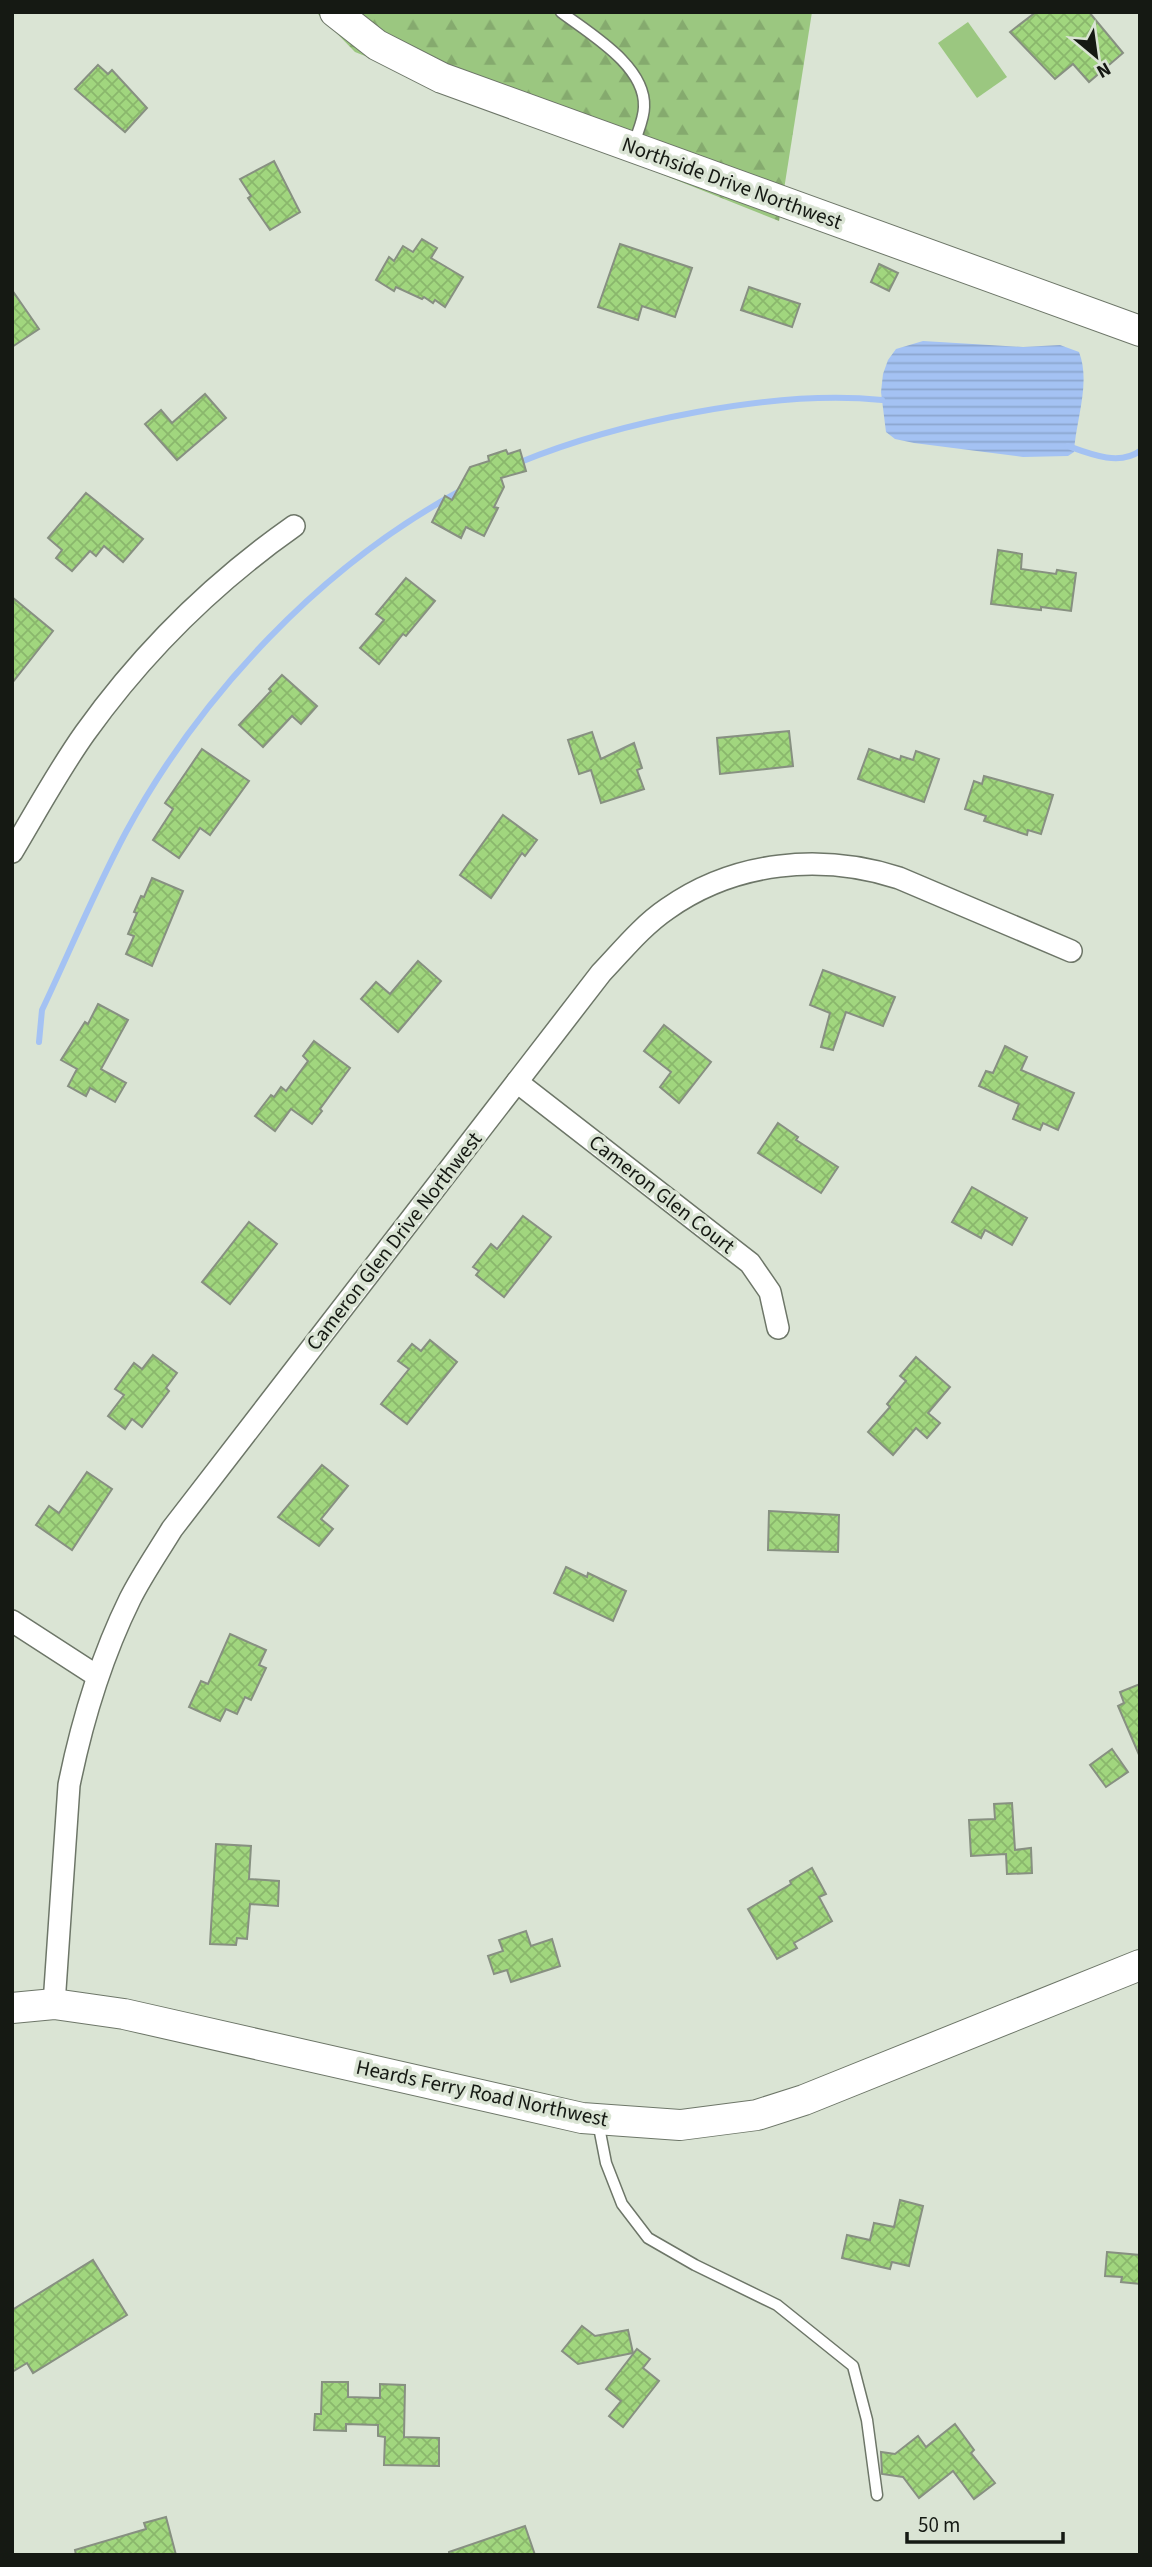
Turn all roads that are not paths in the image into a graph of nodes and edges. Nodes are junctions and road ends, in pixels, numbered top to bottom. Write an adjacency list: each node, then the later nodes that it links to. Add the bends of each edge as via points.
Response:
1 (335, 12): 3 (street, Northside Drive Northwest, via 377,45 442,78)
2 (561, 12): 3 (lane, via 618,56 635,76 645,108)
3 (633, 147): 4 (street, Northside Drive Northwest)
4 (1140, 331)
5 (294, 526): 6 (street, via 251,556 181,618 131,674 85,734)
6 (12, 852)
7 (1071, 951): 8 (street, Cameron Glen Drive Northwest, via 874,870 813,862 753,869 695,891 647,925 601,973)
8 (517, 1083): 9 (street, Cameron Glen Court, via 750,1262 770,1292); 11 (street, Cameron Glen Drive Northwest, via 172,1529 131,1599)
9 (778, 1328)
10 (12, 1621): 11 (street)
11 (97, 1676): 13 (street, Cameron Glen Drive Northwest, via 69,1785)
12 (1140, 1965): 15 (street, Heards Ferry Road Northwest, via 757,2115 680,2125)
13 (54, 2004): 14 (street, Heards Ferry Road Northwest); 15 (street, Heards Ferry Road Northwest, via 124,2014)
14 (12, 2008)
15 (598, 2119): 16 (lane, via 606,2162 622,2204 648,2238 777,2305 853,2366 867,2420)
16 (877, 2495)

